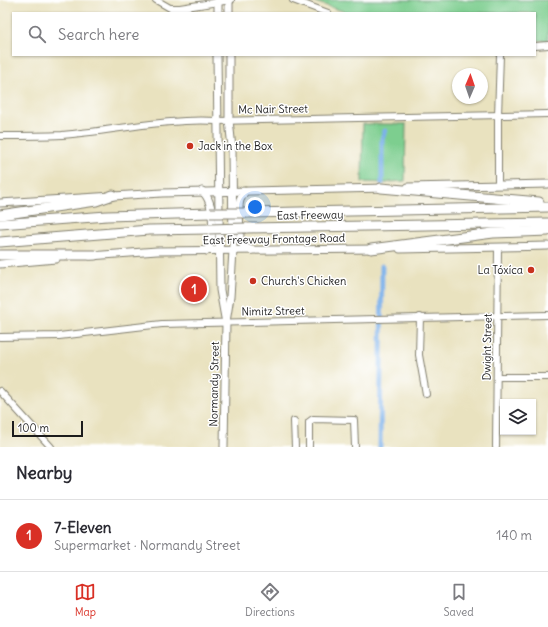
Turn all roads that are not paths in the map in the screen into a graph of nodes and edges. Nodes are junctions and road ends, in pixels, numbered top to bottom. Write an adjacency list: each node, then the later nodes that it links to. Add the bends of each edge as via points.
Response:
1 (156, 0): 4 (street, via 170,8)
2 (230, 0): 4 (street); 6 (main road)
3 (293, 0): 7 (street)
4 (218, 1): 5 (main road)
5 (218, 12)
6 (229, 12)
7 (325, 12)
8 (548, 45): 9 (street)
9 (536, 46)
10 (217, 56): 16 (main road, Normandy Street)
11 (229, 56): 15 (main road, Normandy Street)
12 (500, 56): 14 (street)
13 (548, 114): 14 (street, Mc Nair Street)
14 (498, 116): 15 (street, Mc Nair Street); 18 (street)
15 (229, 120): 16 (street, Mc Nair Street); 23 (main road, Normandy Street)
16 (218, 121): 17 (street, Mc Nair Street, via 174,121 61,135); 22 (main road, Normandy Street)
17 (0, 136)
18 (498, 184): 19 (main road); 20 (main road)
19 (548, 184)
20 (382, 188): 24 (main road); 27 (highway)
21 (202, 191): 22 (main road); 25 (main road); 38 (main road, via 211,204 212,239)
22 (219, 191): 23 (main road); 39 (main road, Normandy Street)
23 (232, 191): 24 (main road); 40 (main road, Normandy Street)
24 (245, 191): 37 (main road, via 240,200 240,238 244,247)
25 (113, 195): 26 (main road); 29 (highway, via 89,202)
26 (0, 204)
27 (548, 204)
28 (548, 207): 31 (highway, East Freeway, bridge, via 107,216)
29 (0, 215)
30 (548, 223): 33 (highway, East Freeway, bridge, via 149,230)
31 (0, 224)
32 (548, 231): 36 (highway, via 493,233)
33 (0, 242)
34 (548, 246): 35 (main road, East Freeway Frontage Road)
35 (498, 248): 36 (main road, East Freeway Frontage Road); 45 (street, Dwight Street)
36 (371, 249): 37 (main road, East Freeway Frontage Road)
37 (252, 250): 40 (main road, East Freeway Frontage Road)
38 (208, 251): 39 (main road, East Freeway Frontage Road); 42 (main road, East Freeway Frontage Road)
39 (219, 251): 40 (main road, East Freeway Frontage Road); 47 (main road, Normandy Street, via 220,290)
40 (233, 251): 47 (main road, Normandy Street)
41 (0, 255): 42 (highway)
42 (95, 255): 43 (main road, East Freeway Frontage Road)
43 (0, 264)
44 (548, 315): 45 (street, Nimitz Street)
45 (497, 316): 46 (street, Nimitz Street); 49 (street, Dwight Street)
46 (420, 317): 47 (street, Nimitz Street); 52 (street, via 419,354)
47 (226, 322): 48 (street, Nimitz Street, via 138,326 59,336); 55 (main road, Normandy Street)
48 (0, 337)
49 (497, 377): 50 (street); 59 (street, Dwight Street)
50 (548, 377)
51 (0, 391): 54 (street)
52 (426, 394)
53 (294, 421): 56 (street)
54 (51, 447)
55 (224, 447)
56 (295, 447)
57 (309, 447): 58 (street, via 309,422 313,419 354,420)
58 (355, 447)
59 (496, 447)

